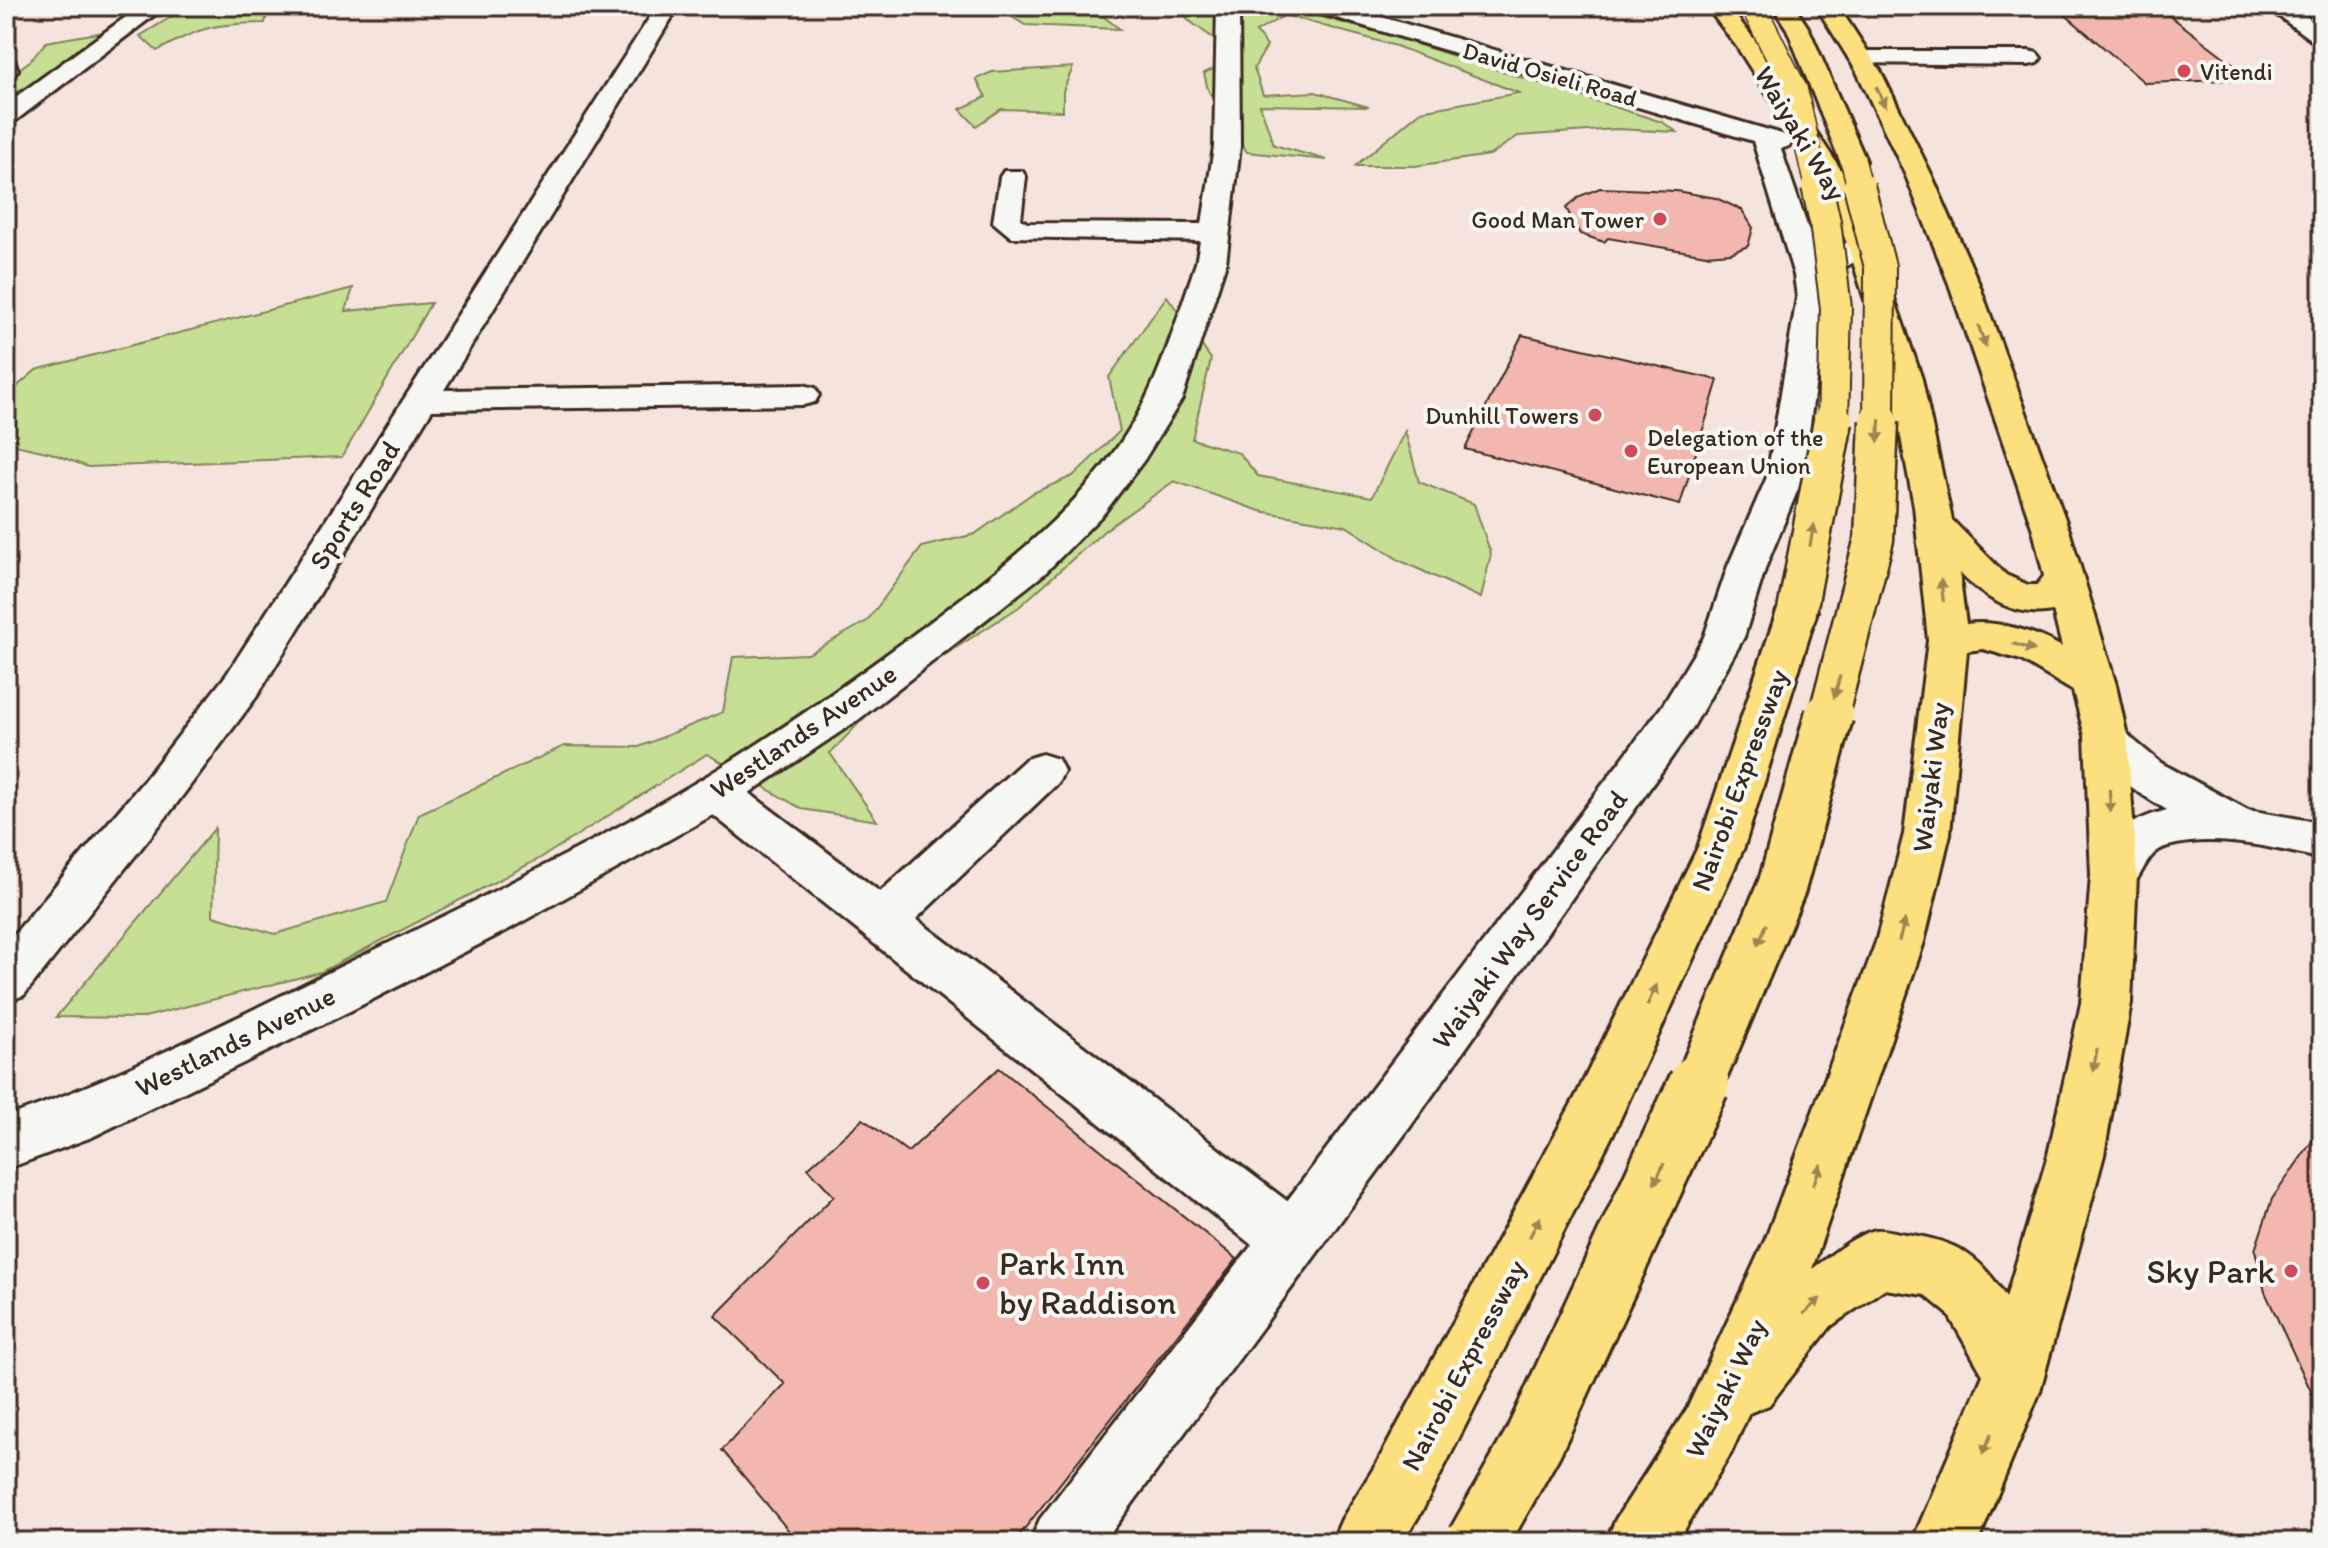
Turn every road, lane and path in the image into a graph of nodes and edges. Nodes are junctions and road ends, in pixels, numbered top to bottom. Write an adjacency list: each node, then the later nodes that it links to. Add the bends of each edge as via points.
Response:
1 (155, 6): 15 (street)
2 (668, 6): 23 (street, Sports Road)
3 (1228, 6): 19 (street, Westlands Avenue, via 1227,147)
4 (1321, 6): 16 (street, David Osieli Road)
5 (1693, 6): 14 (highway, via 1719,38)
6 (1717, 6): 18 (highway, Waiyaki Way)
7 (1753, 6): 41 (highway, Nairobi Expressway, one-way to 7, bridge, via 1400,1486 1596,1112 1721,847 1797,611 1835,410 1836,308 1825,222 1795,90)
8 (1783, 6): 42 (highway, one-way to 42, bridge, via 1798,29 1853,161 1880,267 1874,539 1782,886 1675,1140 1533,1443)
9 (1827, 6): 12 (highway)
10 (2276, 6): 11 (street)
11 (2322, 37)
12 (1860, 58): 13 (street); 25 (highway, one-way to 25, via 1919,176 1964,284)
13 (2029, 58)
14 (1748, 90)
15 (6, 116)
16 (1769, 131): 18 (highway, via 1803,167); 21 (street, Waiyaki Way Service Road)
17 (1013, 177): 19 (street, via 1007,222 1021,231)
18 (1836, 182): 20 (highway, Waiyaki Way)
19 (1215, 233): 30 (street, Westlands Avenue, via 1211,263 1165,399 1091,505 1031,565 843,709)
20 (1862, 246): 21 (street); 24 (highway, Waiyaki Way, via 1906,379)
21 (1809, 275): 37 (street, Waiyaki Way Service Road, via 1812,297 1785,477 1724,637 1678,716)
22 (803, 395): 23 (street)
23 (420, 400): 35 (street, Sports Road, via 242,685)
24 (1934, 523): 25 (highway, via 1992,584 2022,598 2048,599); 26 (highway, Waiyaki Way, one-way to 24)
25 (2064, 577): 27 (highway)
26 (1948, 640): 27 (highway, one-way to 27, via 1983,635 2035,650); 39 (highway, Waiyaki Way, one-way to 26, via 1791,1249 1900,942 1927,834)
27 (2095, 685): 28 (highway)
28 (2106, 736): 31 (street, via 2127,760 2164,785); 33 (highway, one-way to 33)
29 (1042, 771): 34 (street)
30 (716, 792): 34 (street); 36 (street, Westlands Avenue, via 494,914 332,995 73,1119)
31 (2240, 826): 32 (street); 33 (street, via 2148,833)
32 (2322, 841)
33 (2114, 875): 38 (highway, one-way to 38, via 2106,1003 2076,1155)
34 (884, 919): 37 (street)
35 (6, 980)
36 (6, 1143)
37 (1290, 1239): 40 (street, Waiyaki Way Service Road)
38 (2015, 1371): 39 (highway, one-way to 38, via 1810,1305 1877,1259 1938,1268 1969,1293); 44 (highway, one-way to 44)
39 (1709, 1431): 43 (highway, Waiyaki Way)
40 (1063, 1542)
41 (1365, 1542)
42 (1477, 1542)
43 (1639, 1542)
44 (1945, 1542)

